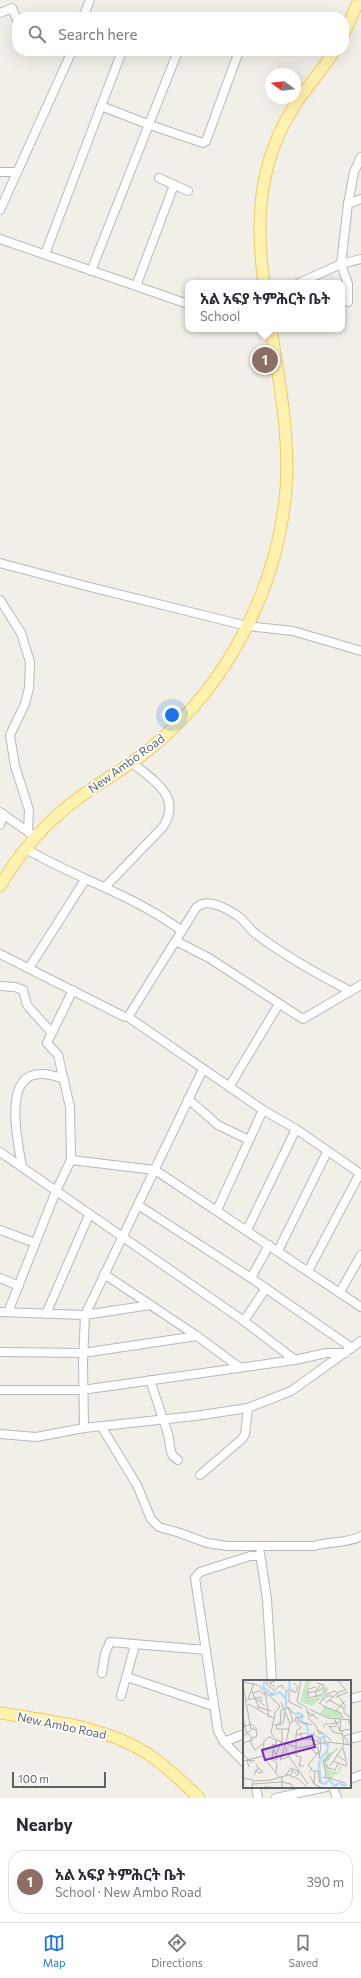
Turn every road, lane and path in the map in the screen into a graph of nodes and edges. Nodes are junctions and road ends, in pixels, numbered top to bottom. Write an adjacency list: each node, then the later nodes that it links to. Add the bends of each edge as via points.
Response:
1 (90, 0): 4 (street)
2 (359, 0): 6 (main road)
3 (14, 12): 5 (street, via 12,8)
4 (85, 12)
5 (0, 13)
6 (349, 23)
7 (70, 56): 16 (street)
8 (120, 56): 12 (street)
9 (176, 56): 13 (street)
10 (237, 56): 13 (street, via 206,141 200,142)
11 (330, 56): 28 (main road, via 284,123 268,165 260,205 259,227)
12 (101, 106): 13 (street); 24 (street)
13 (150, 125): 27 (street)
14 (361, 157): 21 (street, via 354,172)
15 (0, 172): 16 (street)
16 (17, 172): 22 (street)
17 (159, 178): 18 (street)
18 (174, 185): 19 (street); 30 (street)
19 (188, 191)
20 (361, 199): 21 (street)
21 (348, 204): 26 (street)
22 (0, 210)
23 (0, 239): 24 (street)
24 (45, 254): 27 (street)
25 (361, 258): 26 (street)
26 (341, 264): 29 (street); 31 (street, via 348,284)
27 (91, 270): 30 (street)
28 (264, 280)
29 (306, 280)
30 (136, 286): 32 (street)
31 (348, 302)
32 (185, 303)
33 (272, 332): 36 (main road, New Ambo Road, via 286,435 286,488 270,570)
34 (0, 563): 36 (street)
35 (0, 600): 41 (street, via 21,633 30,662 29,688 25,704 10,735 15,766 29,810)
36 (247, 626): 37 (street, via 293,631); 38 (main road, New Ambo Road, via 228,661 185,717 151,748)
37 (361, 651)
38 (131, 762): 41 (main road, New Ambo Road, via 78,798); 45 (street, via 163,788 171,812 162,828)
39 (2, 813): 40 (street); 41 (street)
40 (0, 825)
41 (32, 835): 42 (main road, New Ambo Road)
42 (26, 849): 43 (street); 44 (main road, New Ambo Road)
43 (84, 880): 45 (street); 49 (street)
44 (0, 886)
45 (105, 887): 46 (street, via 131,899)
46 (182, 931): 47 (street); 53 (street, via 199,905 211,903 234,913 279,950)
47 (176, 941): 54 (street, via 209,958); 55 (street)
48 (0, 954): 49 (street)
49 (29, 968): 52 (street)
50 (361, 985): 53 (street)
51 (0, 986): 56 (street, via 23,990 27,1005)
52 (73, 990): 55 (street); 56 (street)
53 (350, 991): 54 (street, via 303,1019)
54 (279, 1004): 59 (street)
55 (128, 1017): 57 (street)
56 (51, 1032): 58 (street, via 47,1044 58,1055)
57 (203, 1069): 59 (street); 60 (street)
58 (64, 1079): 66 (street, via 70,1107); 67 (street, via 50,1074 36,1074 25,1076 18,1081 15,1088 13,1123)
59 (229, 1087): 61 (street)
60 (188, 1099): 63 (street, via 218,1125); 68 (street)
61 (263, 1110): 62 (street); 63 (street)
62 (296, 1129): 65 (street); 75 (street)
63 (249, 1140): 72 (street)
64 (0, 1152): 67 (street)
65 (327, 1152): 69 (street); 79 (street)
66 (71, 1160): 68 (street); 70 (street)
67 (22, 1167): 70 (street)
68 (155, 1170): 71 (street); 72 (street)
69 (360, 1173): 81 (street)
70 (56, 1191): 73 (street); 77 (street)
71 (138, 1205): 76 (street); 84 (street)
72 (216, 1210): 75 (street)
73 (89, 1215): 76 (street); 91 (street)
74 (0, 1230): 77 (street)
75 (247, 1230): 78 (street)
76 (122, 1238): 82 (street); 93 (street)
77 (35, 1243): 85 (street)
78 (269, 1245): 79 (street); 84 (street)
79 (278, 1251): 81 (street)
80 (360, 1259): 87 (street)
81 (308, 1271): 87 (street)
82 (104, 1274): 88 (street); 92 (street)
83 (0, 1278): 85 (street)
84 (251, 1278): 86 (street)
85 (19, 1286): 90 (street)
86 (266, 1288): 93 (street); 96 (street)
87 (340, 1292): 89 (street)
88 (150, 1305): 92 (street); 94 (street)
89 (361, 1307)
90 (4, 1312): 91 (street)
91 (46, 1314): 92 (street)
92 (85, 1315): 98 (street)
93 (244, 1321): 99 (street)
94 (197, 1336): 98 (street); 100 (street)
95 (361, 1342): 96 (street)
96 (349, 1351): 99 (street); 104 (street, via 291,1391)
97 (0, 1352): 98 (street)
98 (83, 1352): 103 (street)
99 (295, 1360): 100 (street)
100 (239, 1367): 101 (street)
101 (150, 1380): 103 (street); 105 (street)
102 (0, 1390): 103 (street)
103 (82, 1390): 107 (street)
104 (248, 1408): 105 (street); 110 (street, via 242,1439)
105 (163, 1419): 106 (street); 109 (street, via 171,1452)
106 (101, 1426): 107 (street); 112 (street, via 137,1485 155,1524 207,1543)
107 (84, 1428): 108 (street, via 36,1437)
108 (0, 1434)
109 (178, 1460)
110 (200, 1475)
111 (361, 1536): 112 (street, via 355,1540 326,1542 314,1546)
112 (260, 1547): 113 (street)
113 (260, 1556): 115 (street, via 250,1556 196,1575 195,1583); 118 (street, via 267,1599)
114 (135, 1645): 115 (street); 116 (street, via 109,1643); 117 (street)
115 (206, 1650): 122 (street)
116 (102, 1673)
117 (127, 1677): 119 (street); 122 (street)
118 (272, 1680)
119 (121, 1696)
120 (361, 1696): 121 (street)
121 (351, 1699)
122 (214, 1706): 127 (street, via 218,1731)
123 (0, 1713): 134 (main road, New Ambo Road, via 92,1729 117,1738 164,1765)
124 (243, 1734): 127 (street)
125 (361, 1736): 126 (street)
126 (351, 1739)
127 (224, 1742): 128 (street)
128 (243, 1761)
129 (361, 1775): 130 (street)
130 (351, 1779)
131 (256, 1788): 135 (street)
132 (321, 1788): 136 (street)
133 (333, 1788): 137 (street)
134 (199, 1798)
135 (258, 1798)
136 (276, 1798)
137 (337, 1798)

